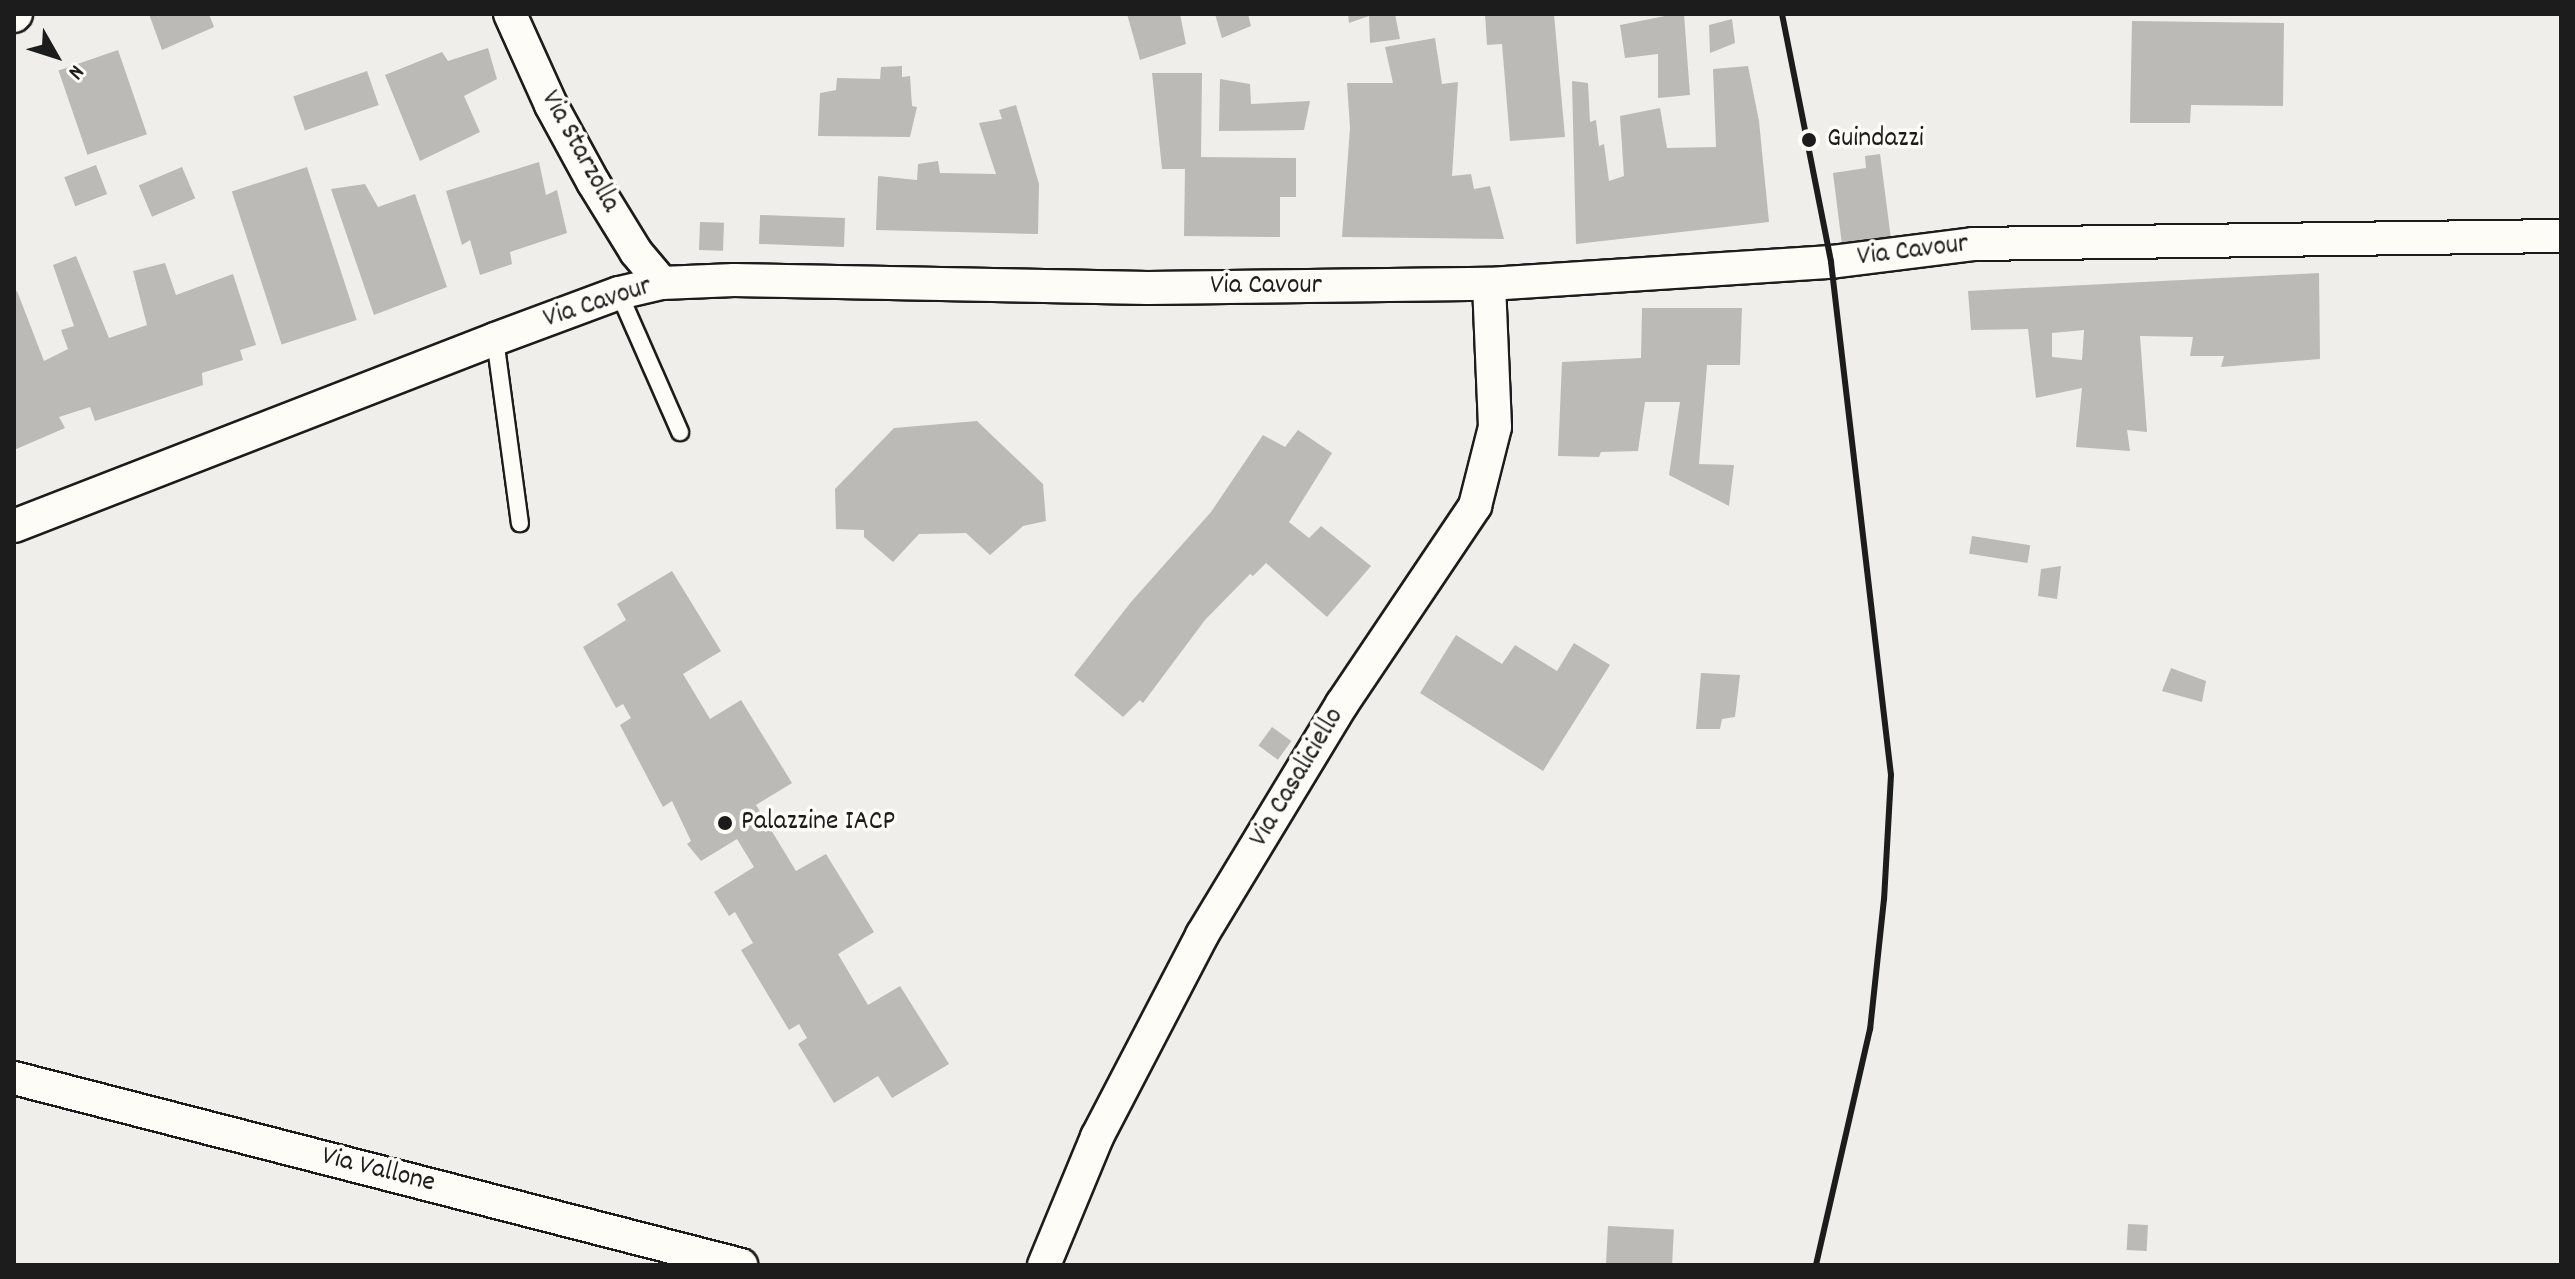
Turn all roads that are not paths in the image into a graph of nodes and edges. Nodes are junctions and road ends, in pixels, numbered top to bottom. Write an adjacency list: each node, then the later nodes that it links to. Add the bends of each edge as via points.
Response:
1 (510, 14): 3 (street, Via Starzolla, via 593,182)
2 (2561, 236): 4 (street, Via Cavour, via 1973,244 1831,262)
3 (662, 283): 4 (street, Via Cavour, via 1148,288); 5 (street, Via Cavour)
4 (1489, 284): 12 (street, Via Casaliciello, via 1495,427 1475,506 1342,704 1202,935 1097,1137)
5 (619, 293): 6 (street, Via Cavour); 7 (lane)
6 (495, 339): 8 (lane); 9 (street, Via Cavour)
7 (680, 432)
8 (520, 523)
9 (14, 526)
10 (14, 1078): 11 (street, Via Vallone)
11 (741, 1265)
12 (1044, 1265)

